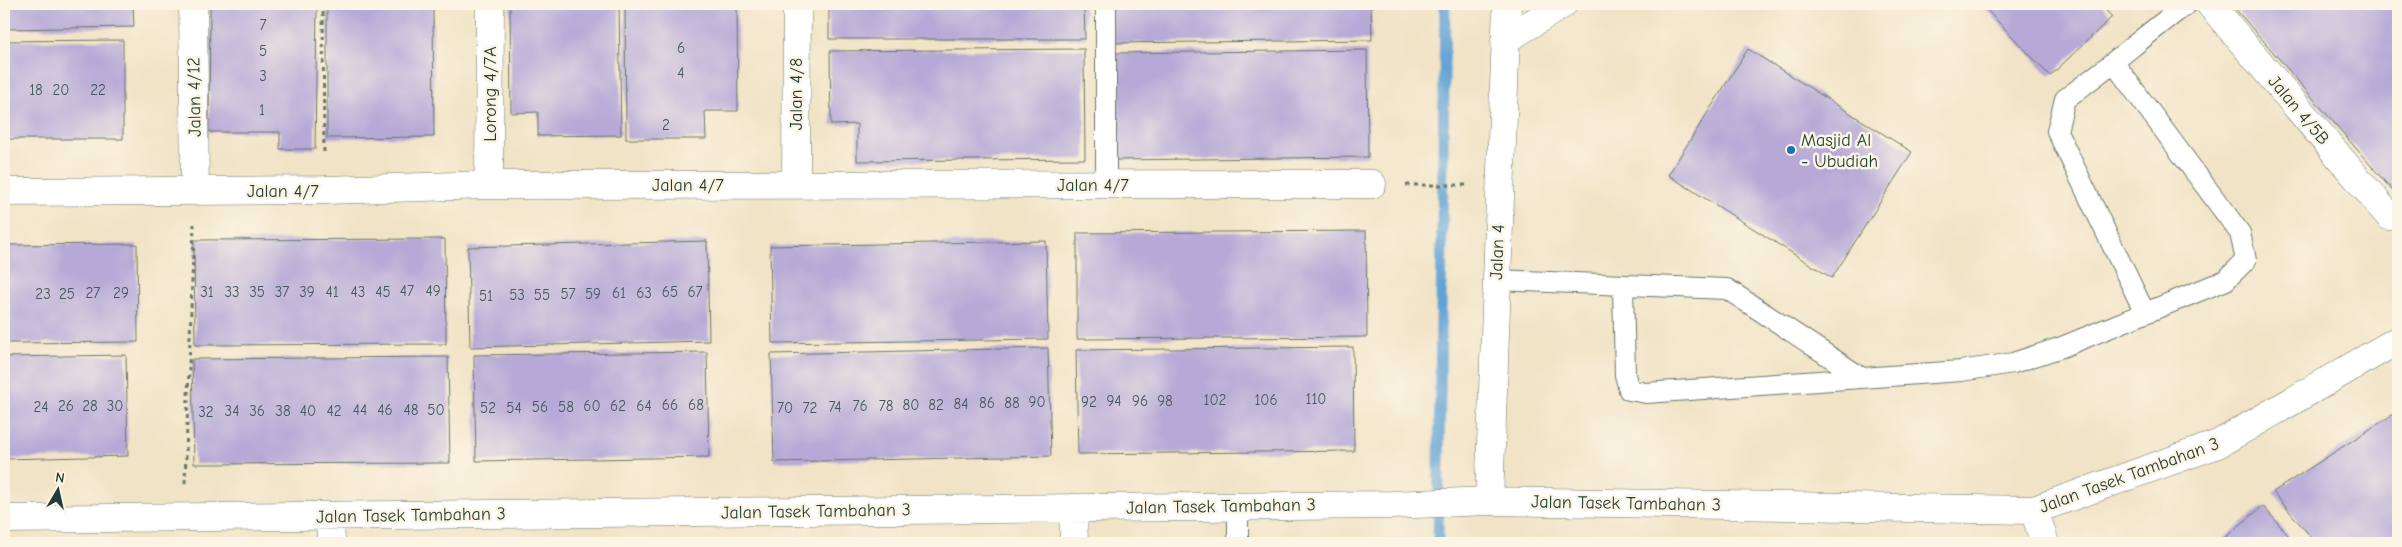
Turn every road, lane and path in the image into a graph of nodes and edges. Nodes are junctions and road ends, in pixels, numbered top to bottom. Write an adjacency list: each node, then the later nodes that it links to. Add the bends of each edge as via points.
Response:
1 (192, 4): 18 (street, Jalan 4/12)
2 (323, 4): 17 (path)
3 (490, 4): 14 (street, Lorong 4/7A)
4 (797, 4): 12 (street, Jalan 4/8)
5 (1106, 4): 16 (lane)
6 (1507, 4): 10 (street, Jalan 4)
7 (1563, 4): 10 (street)
8 (2188, 4): 11 (lane)
9 (2210, 4): 20 (street, Jalan 4/5B)
10 (1504, 40): 15 (street, Jalan 4)
11 (2114, 63): 23 (lane, via 2065,99 2057,131); 23 (lane, via 2240,233 2246,260 2226,280)
12 (796, 184): 14 (street, Jalan 4/7); 16 (street, Jalan 4/7)
13 (1372, 184): 15 (path); 16 (street, Jalan 4/7)
14 (489, 185): 17 (street, Jalan 4/7)
15 (1500, 185): 21 (street, Jalan 4)
16 (1106, 186)
17 (324, 190): 18 (street, Jalan 4/7)
18 (195, 191): 19 (street, Jalan 4/7); 31 (path)
19 (4, 192)
20 (2388, 216)
21 (1496, 280): 22 (lane); 26 (street, Jalan 4)
22 (1623, 286): 25 (lane, via 1727,289); 25 (lane, via 1625,375 1629,390 1646,394)
23 (2145, 313): 25 (lane, via 2013,363 1961,372)
24 (2398, 340): 29 (street, Jalan Tasek Tambahan 3, via 2218,444)
25 (1862, 378)
26 (1489, 501): 27 (street, Jalan Tasek Tambahan 3); 29 (street, Jalan Tasek Tambahan 3)
27 (1238, 506): 28 (street, Jalan Tasek Tambahan 3); 35 (lane)
28 (1074, 508): 30 (street, Jalan Tasek Tambahan 3); 34 (street)
29 (2034, 510): 36 (street)
30 (330, 516): 31 (street, Jalan Tasek Tambahan 3); 33 (street)
31 (184, 517): 32 (street, Jalan Tasek Tambahan 3)
32 (4, 519)
33 (330, 543)
34 (1074, 543)
35 (1238, 543)
36 (2045, 543)

